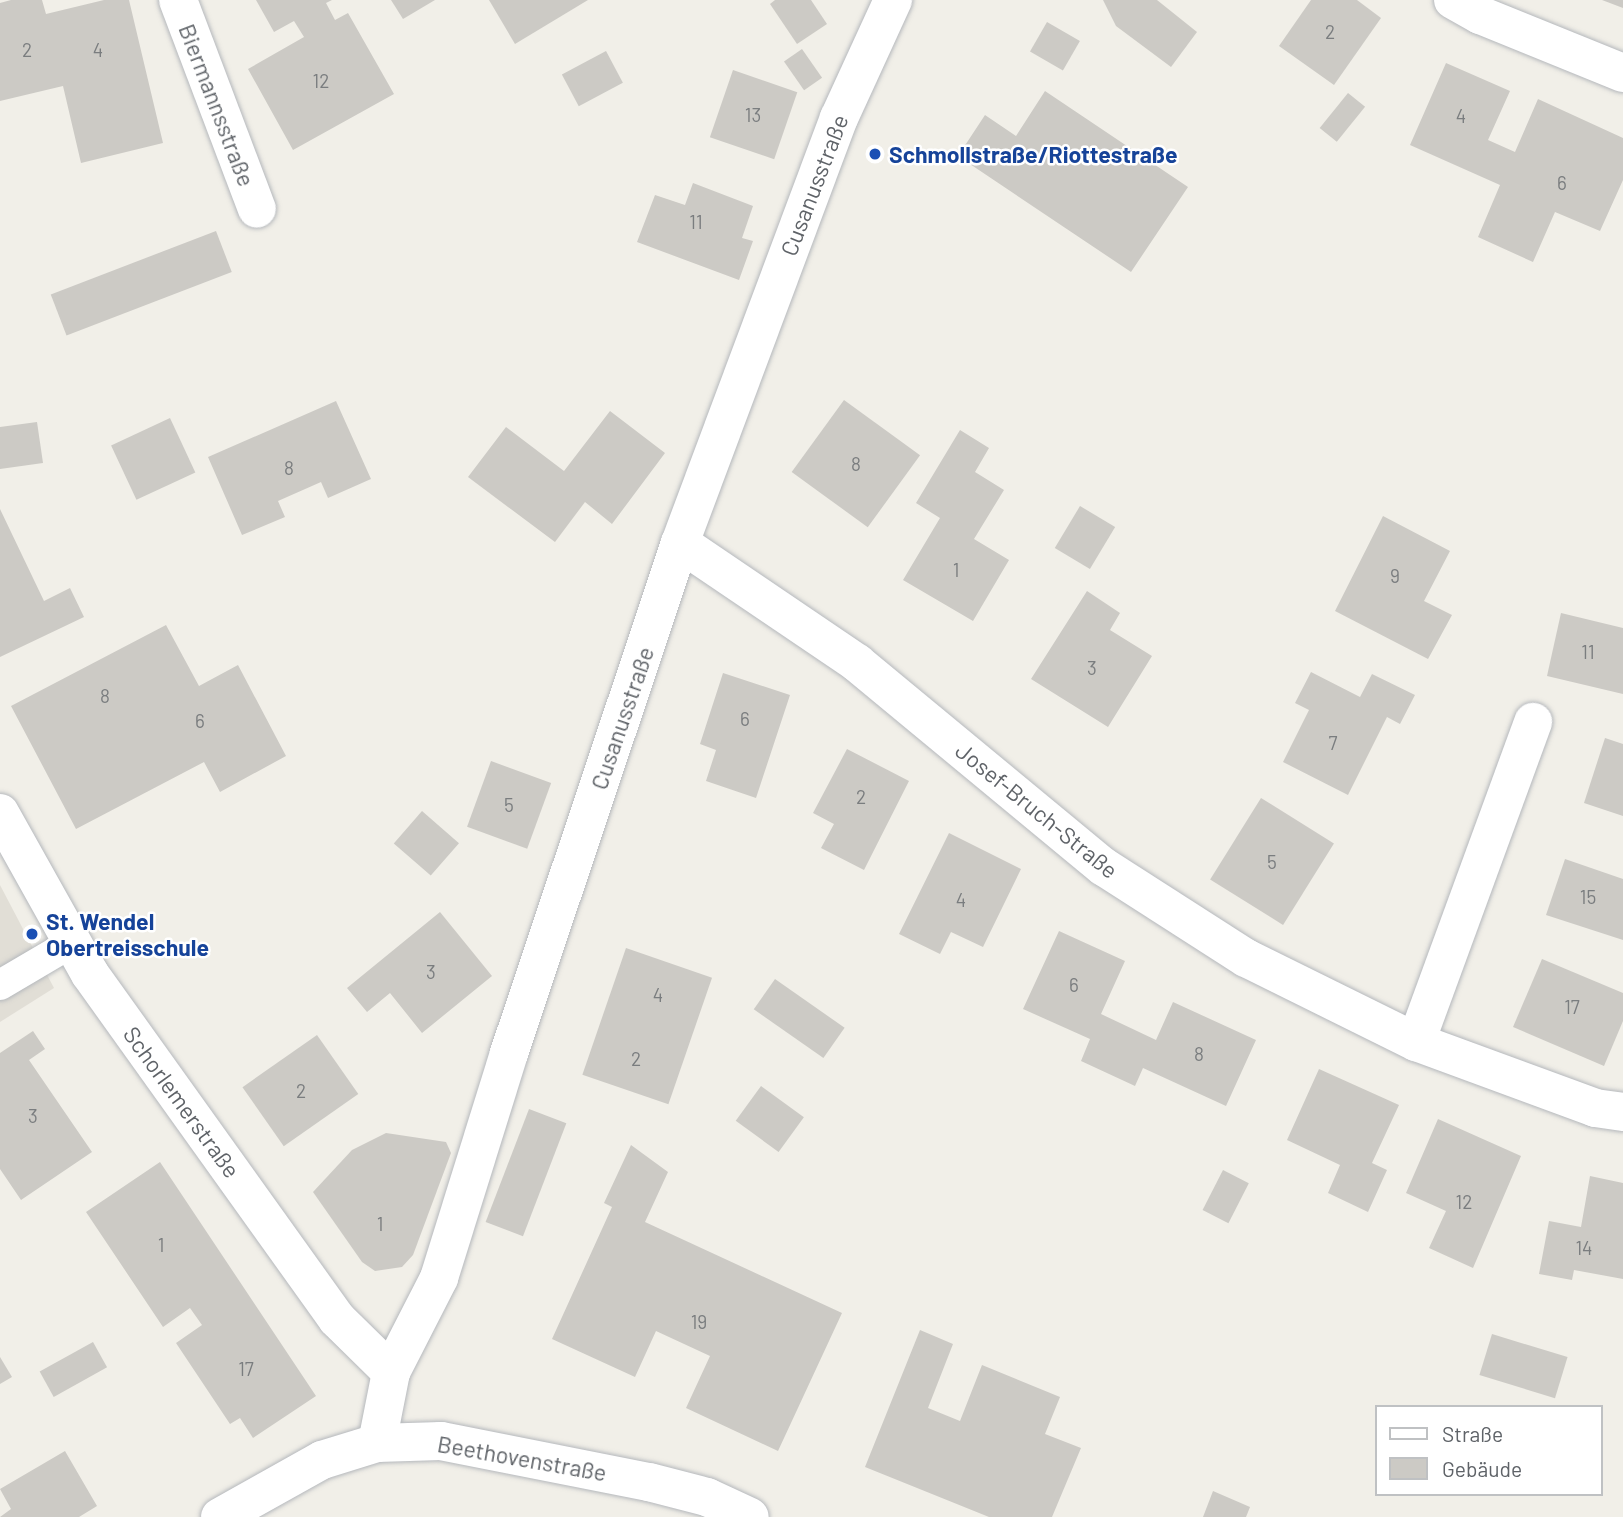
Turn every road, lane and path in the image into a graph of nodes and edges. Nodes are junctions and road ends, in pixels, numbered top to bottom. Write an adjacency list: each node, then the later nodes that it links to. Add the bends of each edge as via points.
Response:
1 (177, 0): 5 (street, Biermannsstraße)
2 (893, 0): 6 (street, Cusanusstraße, via 839,118)
3 (1453, 0): 4 (street)
4 (1623, 73)
5 (257, 209)
6 (680, 543): 11 (street, Josef-Bruch-Straße, via 857,663 1104,867 1246,958); 13 (street, Cusanusstraße, via 509,1053 439,1278)
7 (1533, 722): 11 (street)
8 (0, 813): 9 (street, Schorlemerstraße)
9 (73, 942): 10 (lane); 13 (street, Schorlemerstraße, via 90,974 337,1319)
10 (0, 985)
11 (1416, 1042): 12 (street, Josef-Bruch-Straße, via 1594,1108)
12 (1623, 1112)
13 (391, 1373): 14 (street, Cusanusstraße)
14 (377, 1443): 15 (street, Beethovenstraße, via 322,1460); 16 (street, Beethovenstraße, via 440,1441 501,1450 707,1497)
15 (220, 1517)
16 (750, 1517)

